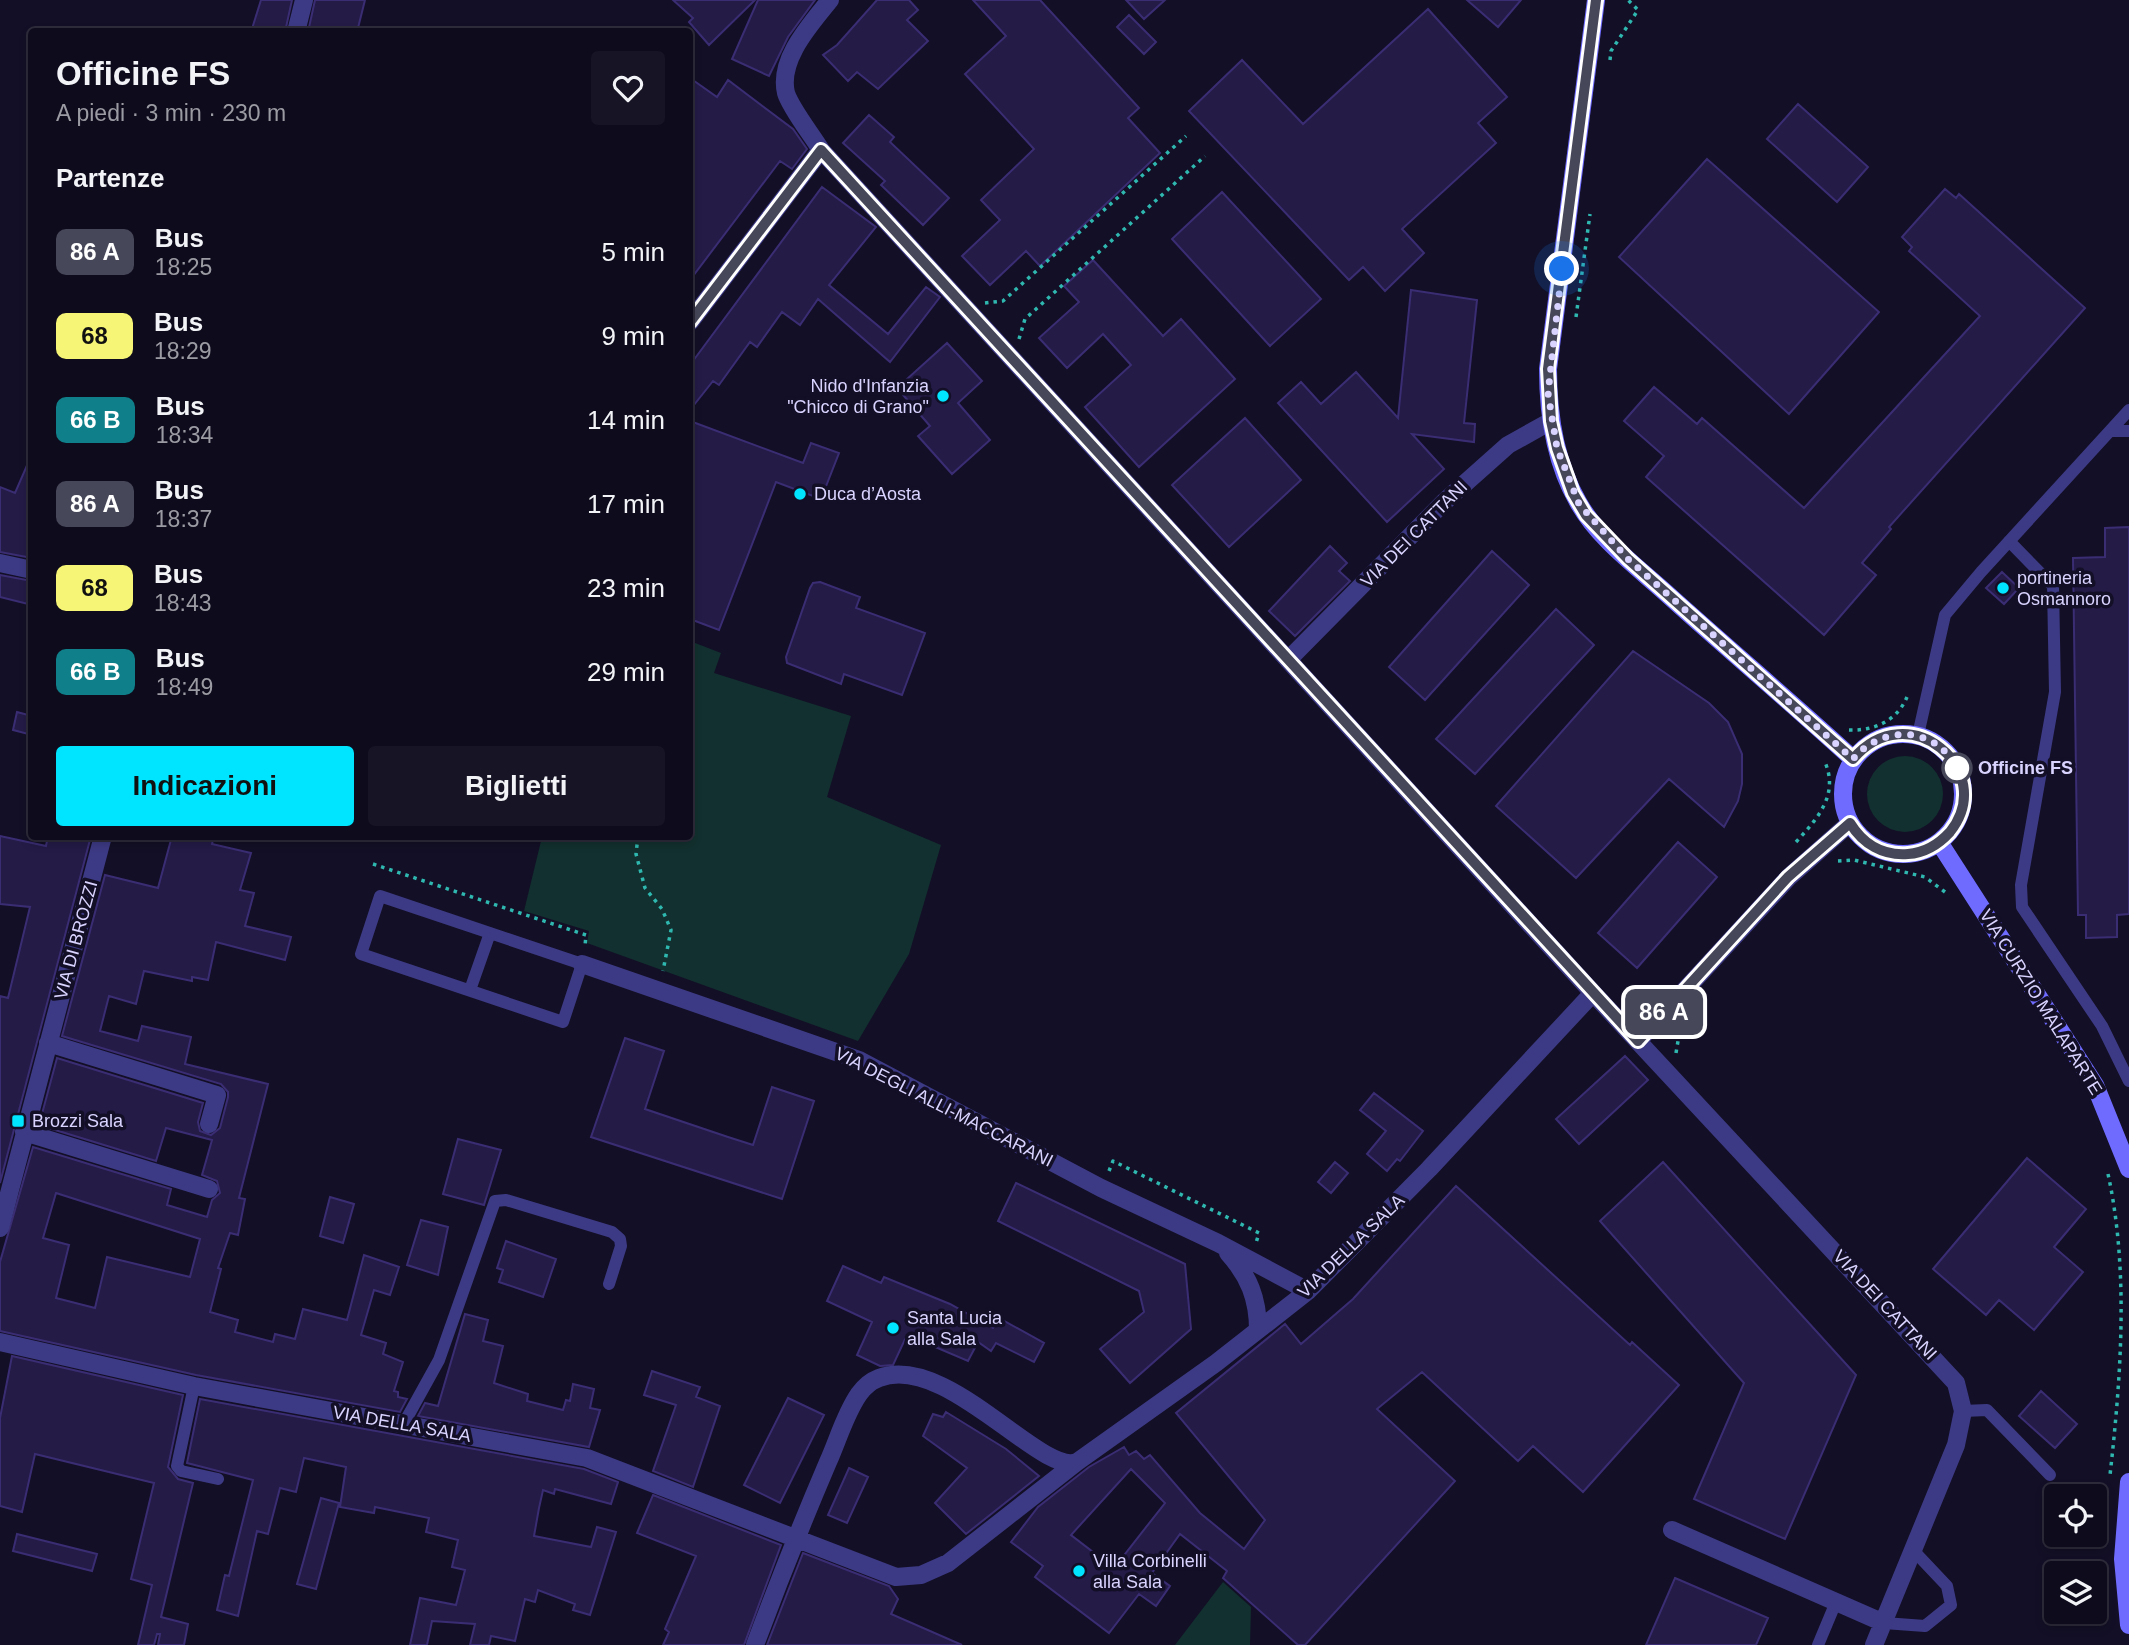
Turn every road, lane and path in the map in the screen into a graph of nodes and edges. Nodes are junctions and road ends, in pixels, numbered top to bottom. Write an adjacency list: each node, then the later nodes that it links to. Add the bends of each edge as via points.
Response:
1 (304, 0): 5 (street)
2 (830, 0): 8 (street, VIA DEI CATTANI, via 799,41 787,70 786,93)
3 (1596, 0): 16 (street, via 1548,369)
4 (1628, 0): 6 (path, via 1638,10 1611,51)
5 (297, 28)
6 (1609, 63)
7 (1186, 136): 11 (path, via 1003,301 976,304)
8 (821, 150): 11 (street, VIA DEI CATTANI); 12 (street)
9 (1205, 156): 14 (path, via 1025,319)
10 (1591, 201): 13 (path)
11 (969, 311): 14 (street, VIA DEI CATTANI)
12 (693, 318)
13 (1576, 318)
14 (1009, 353): 22 (street, VIA DEI CATTANI)
15 (2129, 410): 17 (lane)
16 (1551, 421): 22 (street, VIA DEI CATTANI, via 1508,445 1444,502); 27 (street, via 1573,493 1596,526)
17 (2111, 431): 18 (lane); 19 (lane)
18 (2129, 431)
19 (2009, 541): 25 (lane, via 1945,615); 50 (lane, via 2053,586 2054,692 2021,884 2022,907 2102,1026)
20 (0, 563): 21 (street)
21 (28, 569)
22 (1288, 660): 43 (street, VIA DEI CATTANI)
23 (1908, 695): 24 (path, via 1893,718 1877,727)
24 (1847, 730)
25 (1918, 736): 27 (street, via 1903,733 1881,738); 31 (street, via 1947,753 1961,779 1959,815)
26 (1819, 751): 32 (path, via 1830,777 1826,804)
27 (1853, 759): 28 (street, via 1843,792)
28 (1850, 823): 31 (street, via 1864,841 1892,854 1918,853); 47 (street, via 1788,877)
29 (102, 840): 48 (street, VIA DI BROZZI)
30 (638, 840): 40 (path, via 636,854 645,888 671,930)
31 (1939, 842): 53 (street, VIA CURZIO MALAPARTE, via 2095,1085)
32 (1788, 851)
33 (373, 864): 37 (path, via 586,935 583,945)
34 (1829, 866): 35 (path, via 1854,860 1924,877)
35 (1956, 905)
36 (490, 933): 38 (lane); 41 (lane); 41 (lane, via 380,897 361,954)
37 (597, 949)
38 (582, 964): 41 (lane, via 562,1022); 42 (street, VIA DEGLI ALLI-MACCARANI)
39 (650, 967): 40 (path)
40 (663, 971): 42 (path)
41 (470, 990)
42 (659, 990): 58 (street, VIA DEGLI ALLI-MACCARANI, via 859,1060 1101,1188)
43 (1593, 993): 45 (street, VIA DEI CATTANI); 61 (street, VIA DELLA SALA)
44 (1656, 995): 45 (path, via 1642,1003)
45 (1606, 1007): 47 (street, VIA DEI CATTANI)
46 (1681, 1020): 49 (path, via 1676,1060)
47 (1638, 1041): 49 (street, VIA DEI CATTANI)
48 (48, 1043): 51 (street, via 217,1094); 52 (street, VIA DI BROZZI)
49 (1666, 1070): 65 (street, VIA DEI CATTANI, via 1941,1364 1956,1383)
50 (2129, 1081)
51 (209, 1124)
52 (24, 1132): 56 (street); 57 (street, VIA DI BROZZI)
53 (2129, 1169)
54 (2107, 1170): 73 (path, via 2123,1237 2127,1315)
55 (1106, 1177): 59 (path, via 1113,1161 1259,1233)
56 (209, 1189)
57 (0, 1228)
58 (1218, 1243): 61 (street, VIA DEGLI ALLI-MACCARANI); 62 (street, VIA DEGLI ALLI-MACCARANI, via 1248,1280)
59 (1254, 1248)
60 (609, 1284): 66 (lane, via 621,1246 612,1232 506,1200 495,1201 439,1360)
61 (1308, 1291): 62 (street, VIA DELLA SALA)
62 (1258, 1330): 68 (street, VIA DELLA SALA)
63 (0, 1342): 64 (street, VIA DELLA SALA)
64 (194, 1386): 66 (street, VIA DELLA SALA); 70 (lane, via 177,1466 181,1471)
65 (1963, 1411): 69 (lane, via 1987,1410); 76 (street, via 1951,1462)
66 (403, 1425): 75 (street, VIA DELLA SALA, via 587,1458)
67 (1055, 1460): 68 (street, via 1068,1465); 72 (street, via 1058,1471); 75 (street, via 943,1387 914,1376 880,1378 855,1400)
68 (1077, 1462): 72 (street, VIA DELLA SALA)
69 (2050, 1475)
70 (218, 1479)
71 (2129, 1482): 79 (street, via 2123,1559)
72 (1052, 1483): 75 (street, VIA DELLA SALA, via 948,1563 909,1578)
73 (2108, 1486)
74 (1672, 1530): 77 (street)
75 (795, 1538): 80 (street)
76 (1913, 1550): 78 (street); 78 (lane, via 1947,1586 1951,1605 1925,1626)
77 (1836, 1602): 78 (street); 81 (lane)
78 (1884, 1623): 82 (street)
79 (2129, 1625)
80 (755, 1645)
81 (1818, 1645)
82 (1874, 1645)

